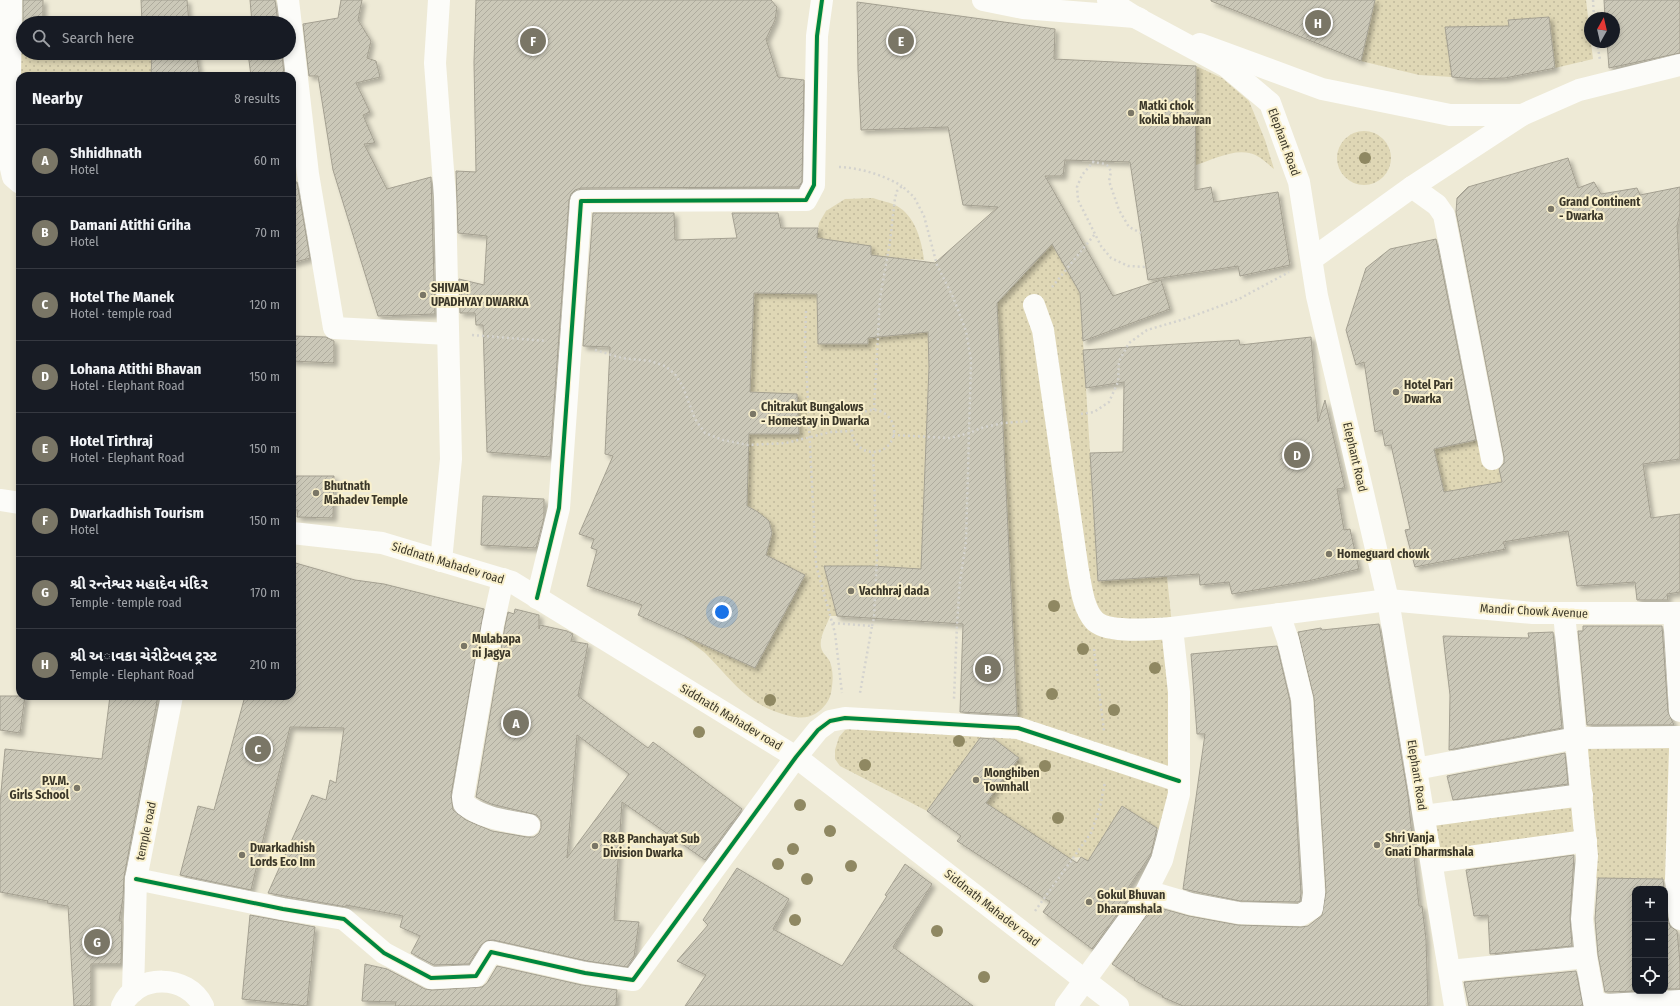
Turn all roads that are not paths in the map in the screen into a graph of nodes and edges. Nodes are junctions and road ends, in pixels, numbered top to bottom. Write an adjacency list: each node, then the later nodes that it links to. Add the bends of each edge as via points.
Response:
1 (11, 0): 11 (street)
2 (288, 0): 7 (street)
3 (439, 0): 17 (street, via 435,63 444,197)
4 (822, 0): 24 (street, via 817,36 814,185 806,200 581,201 559,508)
5 (983, 0): 8 (street, via 1023,8)
6 (1108, 0): 8 (street, Elephant Road)
7 (290, 16)
8 (1135, 17): 12 (street, via 1322,89 1450,115); 15 (street, Elephant Road, via 1226,66 1270,103 1299,182)
9 (295, 60): 17 (street, via 308,174 334,328)
10 (1680, 65): 12 (street, via 1579,90)
11 (15, 103): 13 (street, via 9,160)
12 (1522, 115): 14 (street)
13 (16, 180)
14 (1412, 187): 15 (street); 18 (street, via 1437,205 1444,216)
15 (1312, 259): 25 (street, Elephant Road, via 1317,296)
16 (1034, 304): 29 (street, Mandir Chowk Avenue, via 1043,330 1078,571 1087,609 1094,622 1115,630)
17 (448, 334): 22 (street, via 451,459)
18 (1492, 459)
19 (0, 500): 20 (street)
20 (16, 502)
21 (296, 534): 22 (street, Siddnath Mahadev road, via 382,543)
22 (441, 561): 23 (street, Siddnath Mahadev road)
23 (504, 579): 24 (street, Siddnath Mahadev road); 40 (street, via 493,624 463,797 464,804 473,811)
24 (537, 598): 35 (street, Siddnath Mahadev road)
25 (1388, 600): 26 (street, Mandir Chowk Avenue, via 1533,613); 28 (street, Mandir Chowk Avenue); 36 (street, Elephant Road)
26 (1564, 613): 27 (street, Mandir Chowk Avenue); 33 (street)
27 (1677, 613): 31 (street)
28 (1280, 614): 29 (street, Mandir Chowk Avenue); 44 (street, via 1302,699 1314,893 1312,908 1301,915 1239,913 1191,904)
29 (1172, 628): 37 (street, via 1179,692)
30 (171, 700): 43 (street, temple road)
31 (1680, 711)
32 (1680, 737): 33 (street)
33 (1576, 738): 36 (street); 38 (street)
34 (1680, 750): 45 (street, via 1676,880)
35 (796, 757): 37 (street, via 818,730 830,721 846,718 1018,728); 43 (street, via 633,980 585,973 491,952 476,976 431,978 384,953 344,919); 48 (street, Siddnath Mahadev road)
36 (1416, 769): 39 (street, Elephant Road)
37 (1179, 781): 44 (street, via 1179,794 1162,860)
38 (1582, 795): 39 (street); 41 (street)
39 (1424, 816): 42 (street, Elephant Road)
40 (529, 825)
41 (1586, 841): 42 (street); 46 (street, via 1582,918)
42 (1432, 862): 47 (street, Elephant Road)
43 (136, 879): 49 (street, temple road)
44 (1147, 891): 48 (street, via 1139,906)
45 (1680, 919)
46 (1586, 957): 47 (street); 50 (street, via 1594,1002 1606,1005)
47 (1450, 971): 54 (street, Elephant Road)
48 (1084, 980): 52 (street); 53 (street, Siddnath Mahadev road)
49 (128, 999): 51 (street, via 146,984 176,983 190,990)
50 (1680, 1001)
51 (203, 1006)
52 (1066, 1006)
53 (1118, 1006)
54 (1455, 1006)

